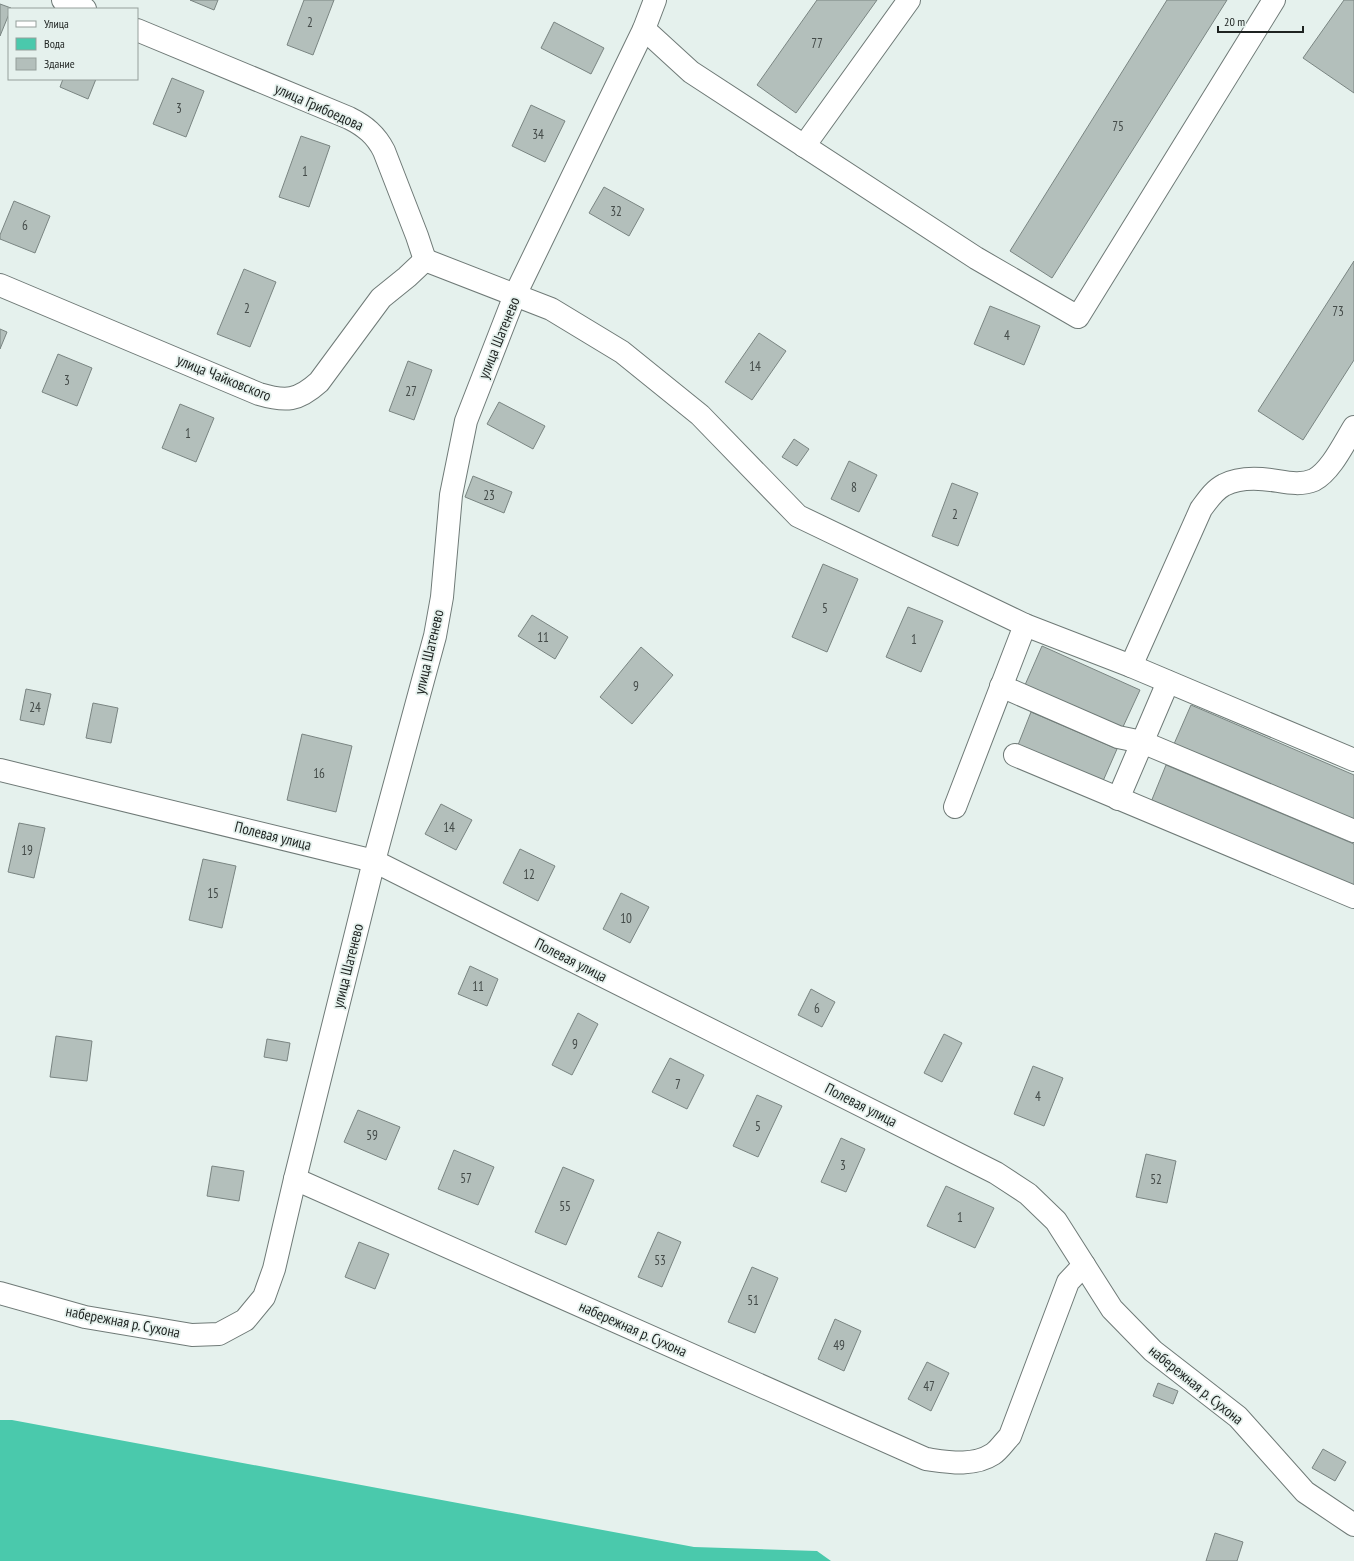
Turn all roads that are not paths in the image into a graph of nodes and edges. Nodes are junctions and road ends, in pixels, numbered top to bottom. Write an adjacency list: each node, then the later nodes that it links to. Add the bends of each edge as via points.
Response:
1 (63, 0): 5 (street)
2 (655, 0): 6 (street, улица Шатенево)
3 (909, 0): 8 (street)
4 (1274, 0): 8 (street, via 1078,317 976,258)
5 (83, 8)
6 (644, 29): 8 (street, via 691,72); 11 (street, улица Шатенево)
7 (138, 30): 9 (street, улица Грибоедова, via 360,123 378,140 384,151)
8 (804, 146)
9 (425, 260): 10 (street, улица Чайковского, via 381,298 319,382 307,393 293,398 277,399 259,394); 11 (street)
10 (0, 285)
11 (515, 295): 13 (street, via 551,309 622,352 700,415 798,516); 24 (street, улица Шатенево, via 466,421 451,495 442,597 435,636)
12 (1354, 427): 14 (street, via 1328,468 1314,480 1296,484 1266,479 1243,479 1224,485 1210,496 1201,509)
13 (1025, 625): 14 (street); 16 (street)
14 (1131, 666): 15 (street)
15 (1168, 682): 17 (street); 19 (street)
16 (1001, 686): 17 (street, via 1118,737); 22 (street)
17 (1142, 742): 21 (street); 23 (street)
18 (1015, 755): 21 (street)
19 (1354, 760)
20 (0, 770): 24 (street, Полевая улица)
21 (1118, 799): 25 (street)
22 (955, 807)
23 (1354, 831)
24 (374, 861): 26 (street, улица Шатенево); 27 (street, Полевая улица, via 996,1173 1028,1194 1056,1220)
25 (1354, 897)
26 (295, 1179): 27 (street, набережная р. Сухона, via 926,1459 952,1463 975,1462 994,1454 1010,1436 1068,1282); 29 (street, улица Шатенево, via 274,1269 264,1298)
27 (1084, 1265): 30 (street, набережная р. Сухона, via 1112,1308 1153,1351 1238,1417 1305,1492)
28 (0, 1293): 29 (street, набережная р. Сухона, via 85,1317 192,1335 219,1334)
29 (245, 1320)
30 (1354, 1525)

